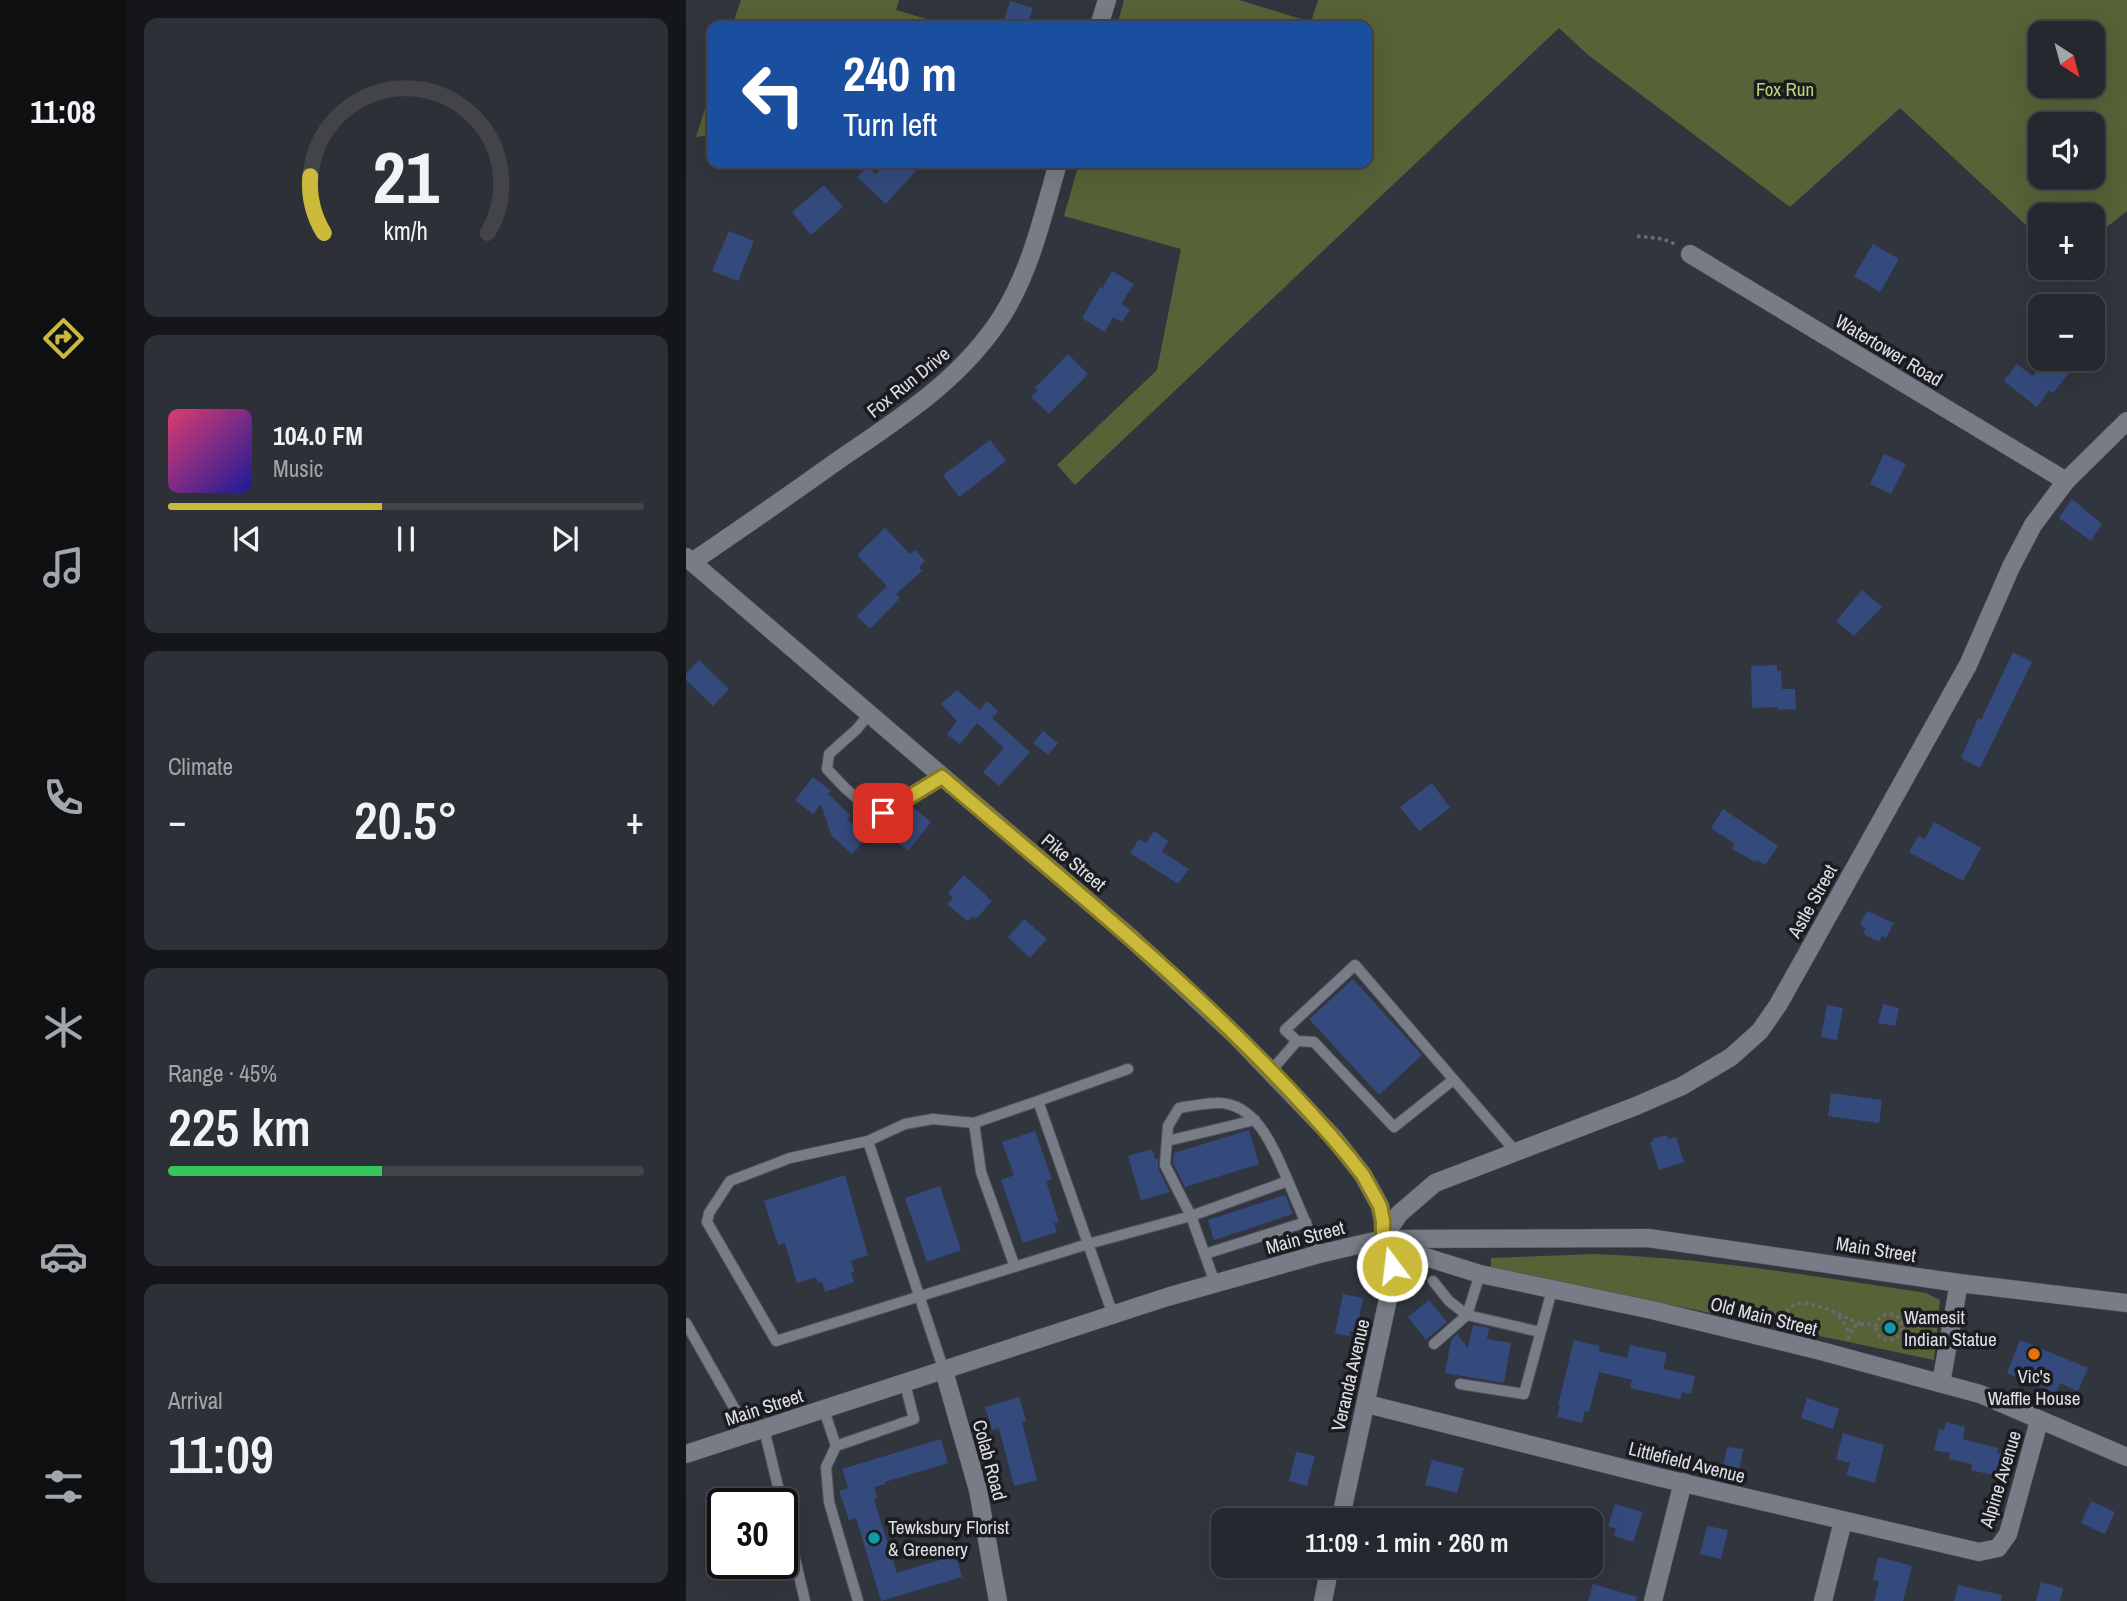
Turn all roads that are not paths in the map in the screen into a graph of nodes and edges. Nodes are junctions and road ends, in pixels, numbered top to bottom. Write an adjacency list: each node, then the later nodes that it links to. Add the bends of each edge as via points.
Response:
1 (1107, 0): 2 (street)
2 (1101, 21)
3 (1057, 168): 7 (street, Fox Run Drive, via 1016,292 965,364 921,403)
4 (1690, 254): 6 (street, Watertower Road)
5 (2127, 421): 6 (street, Astle Street)
6 (2066, 481): 19 (street, Astle Street, via 2028,535 1968,665 1760,1031 1702,1076)
7 (689, 559): 8 (street, Pike Street)
8 (869, 714): 9 (street, Pike Street); 9 (lane, via 827,761 827,769 864,805 883,813)
9 (942, 777): 12 (street, Pike Street, via 1130,937)
10 (1297, 1041): 12 (lane); 13 (lane, via 1314,1042 1394,1127); 13 (lane, via 1286,1030 1355,965)
11 (1128, 1069): 14 (lane)
12 (1270, 1072): 23 (street, Pike Street, via 1363,1175 1380,1206)
13 (1453, 1080): 19 (lane)
14 (1038, 1101): 16 (lane); 24 (lane)
15 (1255, 1120): 18 (lane); 18 (lane, via 1234,1105 1219,1102 1179,1108 1168,1126); 20 (lane)
16 (974, 1123): 17 (lane, via 933,1119 905,1124); 27 (lane, via 981,1172)
17 (868, 1140): 33 (lane); 33 (lane, via 790,1158 730,1181 707,1223 776,1341)
18 (1167, 1141): 21 (lane, via 1165,1165)
19 (1516, 1152): 23 (street, Astle Street, via 1435,1183 1399,1214)
20 (1288, 1181): 21 (lane); 22 (lane)
21 (1191, 1216): 24 (lane); 25 (lane)
22 (1306, 1222): 25 (lane); 26 (lane)
23 (1383, 1239): 26 (street, Main Street); 28 (street, Old Main Street); 31 (street, Main Street, via 1648,1238); 44 (street, Veranda Avenue, via 1392,1266 1391,1285)
24 (1088, 1244): 27 (lane); 35 (lane)
25 (1205, 1254): 30 (lane)
26 (1318, 1254): 30 (street, Main Street)
27 (1014, 1267): 33 (lane)
28 (1480, 1273): 32 (street, Old Main Street); 36 (lane)
29 (1433, 1281): 36 (lane)
30 (1215, 1283): 35 (street, Main Street)
31 (1959, 1283): 34 (street, Main Street); 41 (street)
32 (1552, 1290): 38 (lane); 41 (street, Old Main Street, via 1652,1310)
33 (919, 1297): 40 (lane)
34 (2127, 1303)
35 (1113, 1315): 40 (street, Main Street)
36 (1466, 1315): 38 (lane); 39 (lane)
37 (686, 1323): 47 (lane)
38 (1540, 1332): 43 (lane, via 1524,1394)
39 (1434, 1344)
40 (944, 1371): 42 (street, Main Street); 60 (street, Colab Road, via 978,1490)
41 (1941, 1383): 46 (street, Old Main Street, via 1980,1394)
42 (905, 1384): 45 (street, Main Street); 48 (lane, via 914,1419)
43 (1460, 1384)
44 (1367, 1404): 51 (street, Littlefield Avenue); 53 (street, Veranda Avenue)
45 (824, 1410): 47 (street, Main Street); 48 (lane)
46 (2039, 1421): 50 (street, Old Main Street); 55 (street, Alpine Avenue, via 2008,1534)
47 (757, 1432): 49 (street, Main Street); 52 (lane)
48 (836, 1446): 59 (lane, via 826,1467 828,1502)
49 (686, 1454)
50 (2127, 1457)
51 (1683, 1482): 54 (street, Littlefield Avenue); 62 (street)
52 (776, 1488)
53 (1343, 1508)
54 (1843, 1521): 55 (street, Littlefield Avenue, via 1979,1552); 63 (street)
55 (1998, 1548)
56 (798, 1571): 58 (lane)
57 (1328, 1578): 61 (street)
58 (805, 1601)
59 (858, 1601)
60 (998, 1601)
61 (1323, 1601)
62 (1653, 1601)
63 (1823, 1601)

